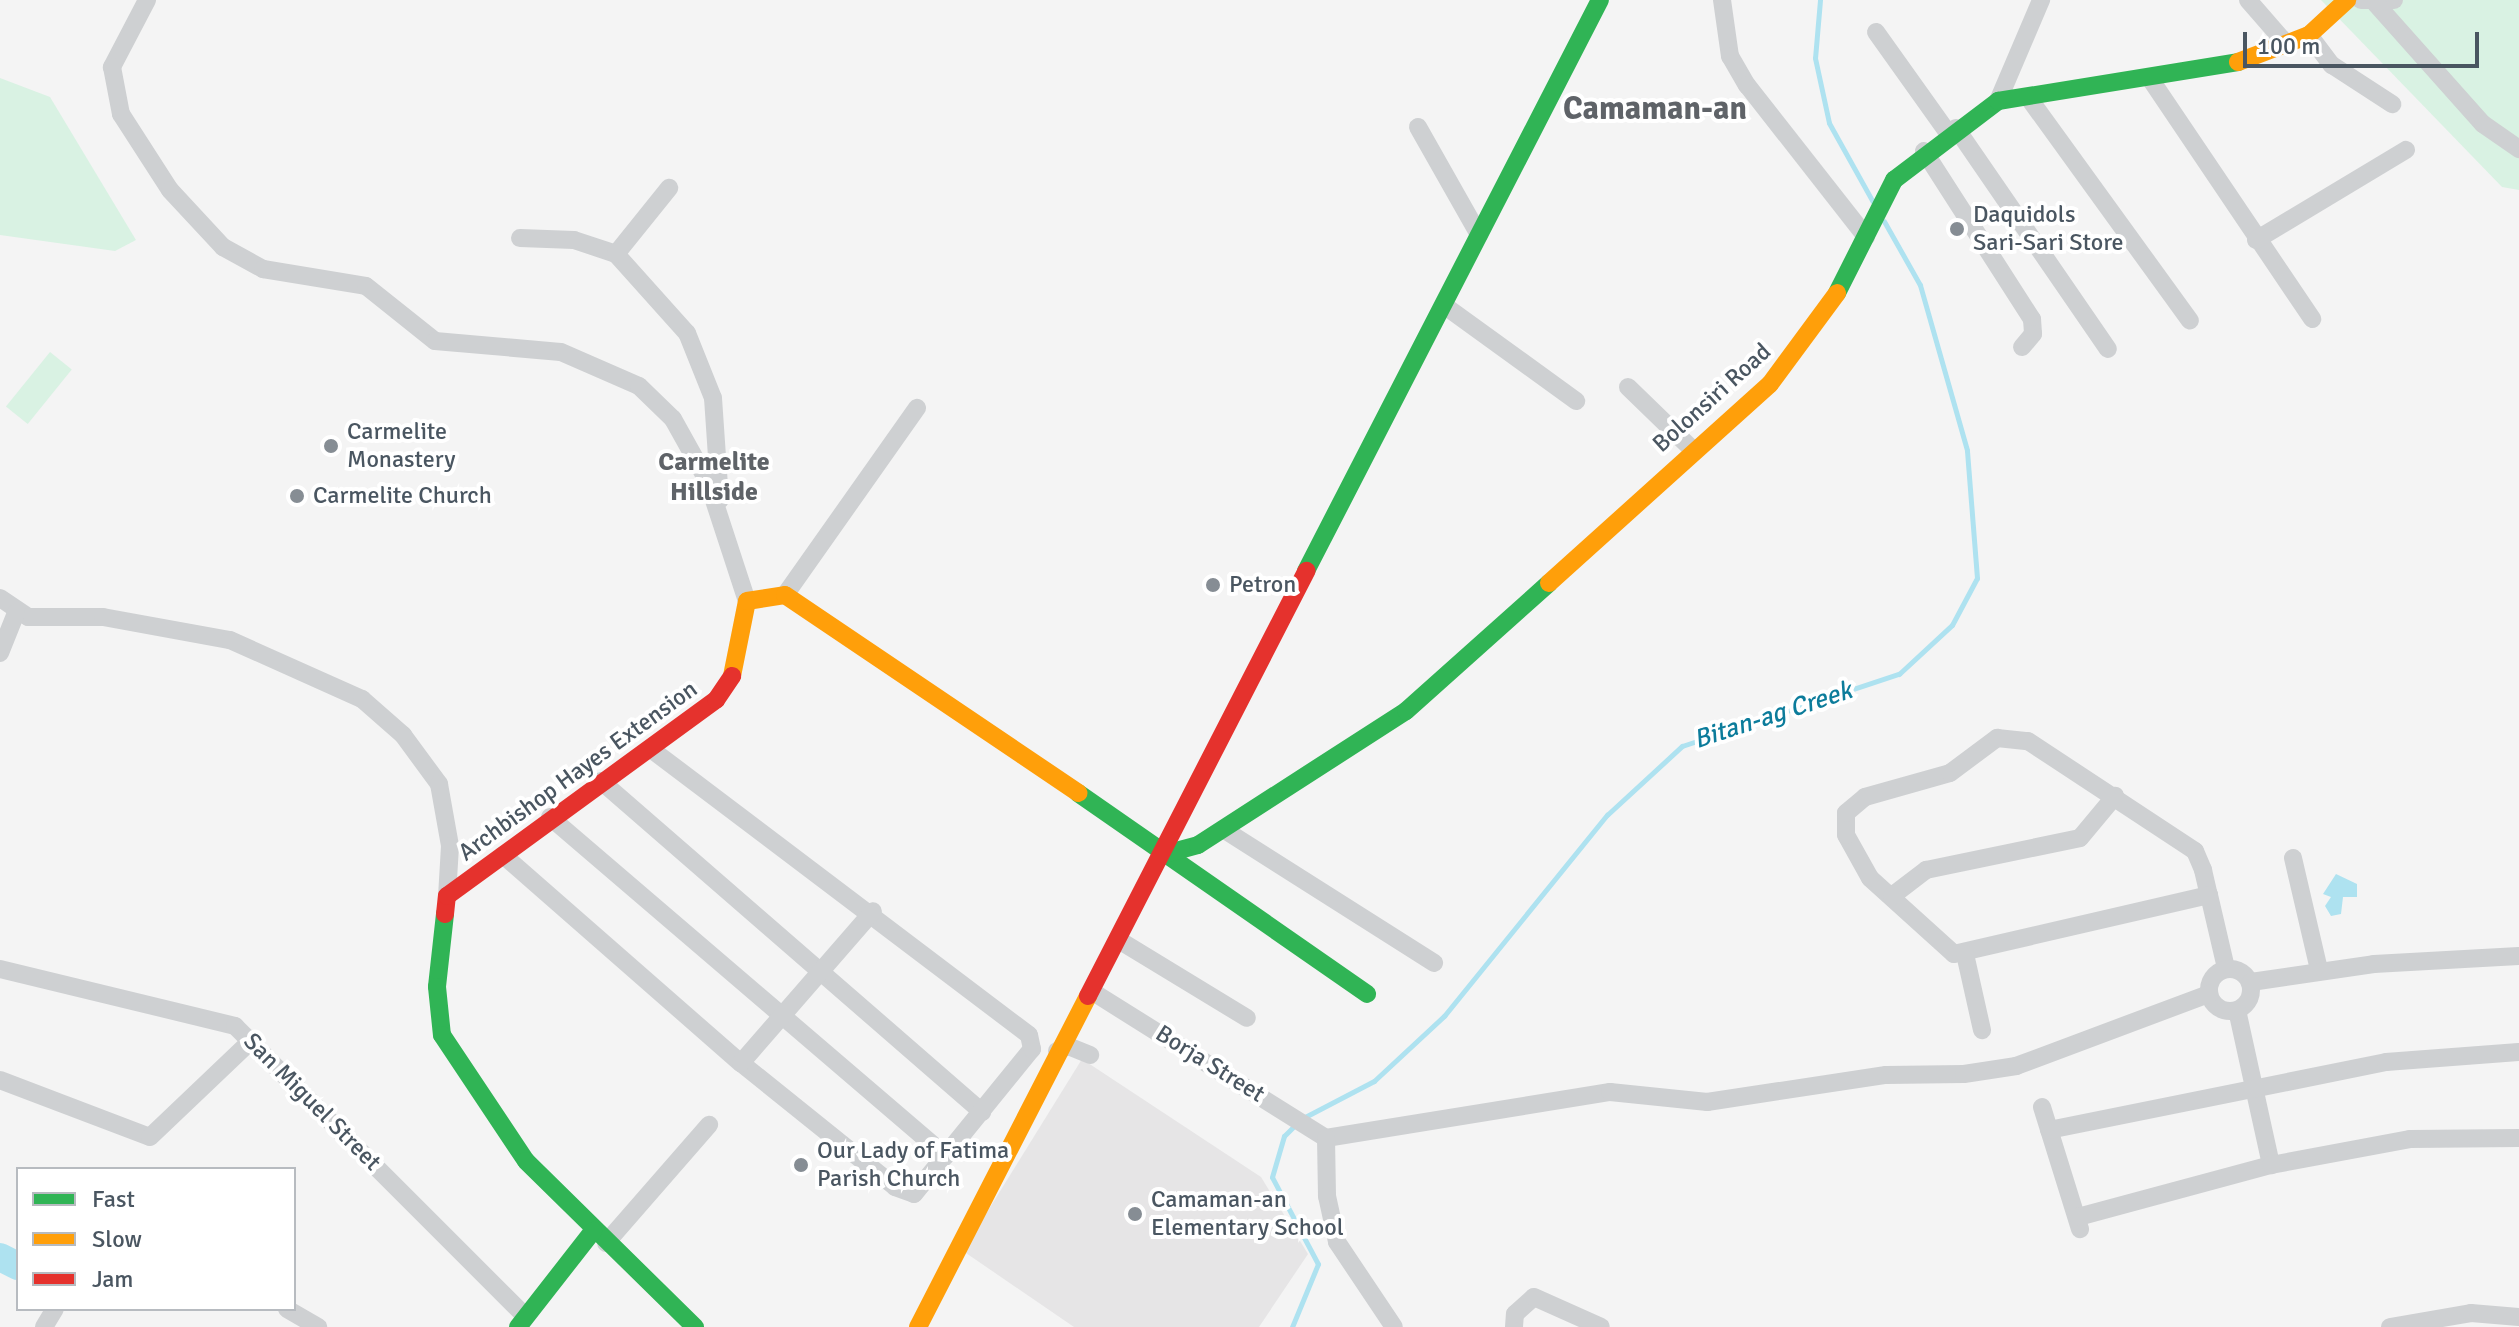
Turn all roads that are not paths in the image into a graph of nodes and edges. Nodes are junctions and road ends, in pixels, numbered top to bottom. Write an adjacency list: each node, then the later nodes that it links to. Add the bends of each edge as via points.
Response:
1 (147, 0): 35 (street, via 112,67 121,114 170,190 237,260 366,286 450,346 540,348 639,386 673,419)
2 (1600, 0): 22 (street)
3 (1722, 0): 21 (street, via 1730,56 1747,85)
4 (2041, 0): 13 (street)
5 (2248, 0): 10 (street)
6 (2347, 0): 9 (street, Bolonsiri Road)
7 (2377, 1): 17 (street, via 2483,124)
8 (1876, 32): 16 (street)
9 (2309, 35): 10 (street, Bolonsiri Road); 14 (street, via 2332,65)
10 (2289, 47): 11 (street, Bolonsiri Road, via 2225,66)
11 (2149, 77): 12 (street, Bolonsiri Road); 24 (street)
12 (2028, 97): 13 (street, Bolonsiri Road); 28 (street)
13 (1998, 101): 16 (street, Bolonsiri Road)
14 (2392, 104)
15 (1418, 127): 22 (street)
16 (1952, 130): 19 (street, Bolonsiri Road); 30 (street)
17 (2519, 149)
18 (2406, 150): 24 (street)
19 (1924, 151): 21 (street, Bolonsiri Road, via 1883,197); 29 (street, via 2032,319)
20 (669, 188): 25 (street)
21 (1868, 231): 34 (street, Bolonsiri Road, via 1787,364)
22 (1479, 235): 26 (street)
23 (520, 238): 25 (street, via 574,240)
24 (2256, 240): 27 (street)
25 (616, 254): 35 (street, via 687,333 707,377 718,427)
26 (1445, 306): 32 (street); 47 (street)
27 (2312, 319)
28 (2190, 321)
29 (2022, 347)
30 (2108, 349)
31 (1628, 387): 34 (street)
32 (1576, 401)
33 (917, 408): 36 (street)
34 (1692, 449): 45 (street, Bolonsiri Road, via 1406,711)
35 (719, 511): 38 (street)
36 (785, 595): 38 (street, via 769,589); 47 (street)
37 (0, 598): 39 (street)
38 (747, 601): 41 (street, Archbishop Hayes Extension, via 745,643 729,684 698,718)
39 (16, 613): 40 (street); 50 (street, via 103,617 230,640 362,699 403,735 439,784 450,846)
40 (0, 653)
41 (651, 749): 42 (street, Archbishop Hayes Extension); 52 (street)
42 (601, 781): 44 (street, Archbishop Hayes Extension); 59 (street)
43 (2115, 796): 49 (street, via 2195,851); 51 (street, via 2080,838 1926,870); 51 (street, via 2028,741 1997,738 1950,773 1865,797 1846,813 1846,835 1861,865)
44 (550, 817): 46 (street, Archbishop Hayes Extension); 66 (street)
45 (1223, 829): 47 (street, Bolonsiri Road, via 1185,851); 56 (street)
46 (503, 855): 50 (street, Archbishop Hayes Extension); 73 (street)
47 (1161, 855): 53 (street); 63 (street)
48 (2293, 858): 60 (street)
49 (2209, 895): 54 (street); 57 (street)
50 (447, 896): 84 (street, via 437,987 442,1035 526,1161)
51 (1892, 896): 54 (street, via 1945,950)
52 (873, 911): 59 (street); 77 (street, via 1029,1035 1032,1049)
53 (1122, 942): 62 (street); 67 (street)
54 (1965, 954): 68 (street)
55 (2519, 956): 60 (street)
56 (1434, 963)
57 (2226, 968): 61 (street); 64 (street, via 2211,980)
58 (0, 969): 69 (street, San Miguel Street, via 212,1017)
59 (821, 969): 66 (street); 77 (street)
60 (2319, 970): 61 (street)
61 (2251, 982): 65 (street, via 2249,1001)
62 (1093, 992): 70 (street); 80 (street, Borja Street)
63 (1367, 994)
64 (2209, 994): 65 (street, via 2223,1010); 80 (street, via 2016,1066 1964,1074 1886,1075 1707,1102 1610,1092)
65 (2237, 1010): 75 (street)
66 (781, 1017): 73 (street); 82 (street)
67 (1247, 1018)
68 (1982, 1030)
69 (252, 1040): 74 (street, via 150,1137); 88 (street, San Miguel Street)
70 (1057, 1051): 72 (street, via 1068,1046); 92 (street)
71 (2519, 1052): 75 (street, via 2434,1054)
72 (1090, 1055)
73 (741, 1063): 82 (street, via 906,1195)
74 (0, 1080)
75 (2250, 1087): 79 (street); 83 (street)
76 (2042, 1107): 79 (street)
77 (982, 1112): 82 (street)
78 (709, 1125): 84 (street)
79 (2049, 1130): 83 (street, via 2079,1223)
80 (1319, 1133): 93 (street, via 1337,1242)
81 (2519, 1138): 83 (street, via 2410,1139)
82 (946, 1156)
83 (2271, 1165)
84 (600, 1237): 88 (street); 91 (street)
85 (290, 1311): 90 (street)
86 (2519, 1317): 89 (street)
87 (1509, 1321): 94 (street, via 1534,1297)
88 (522, 1322)
89 (2427, 1323): 95 (street)
90 (318, 1327)
91 (694, 1327)
92 (918, 1327)
93 (1394, 1327)
94 (1601, 1327)
95 (2390, 1327)

